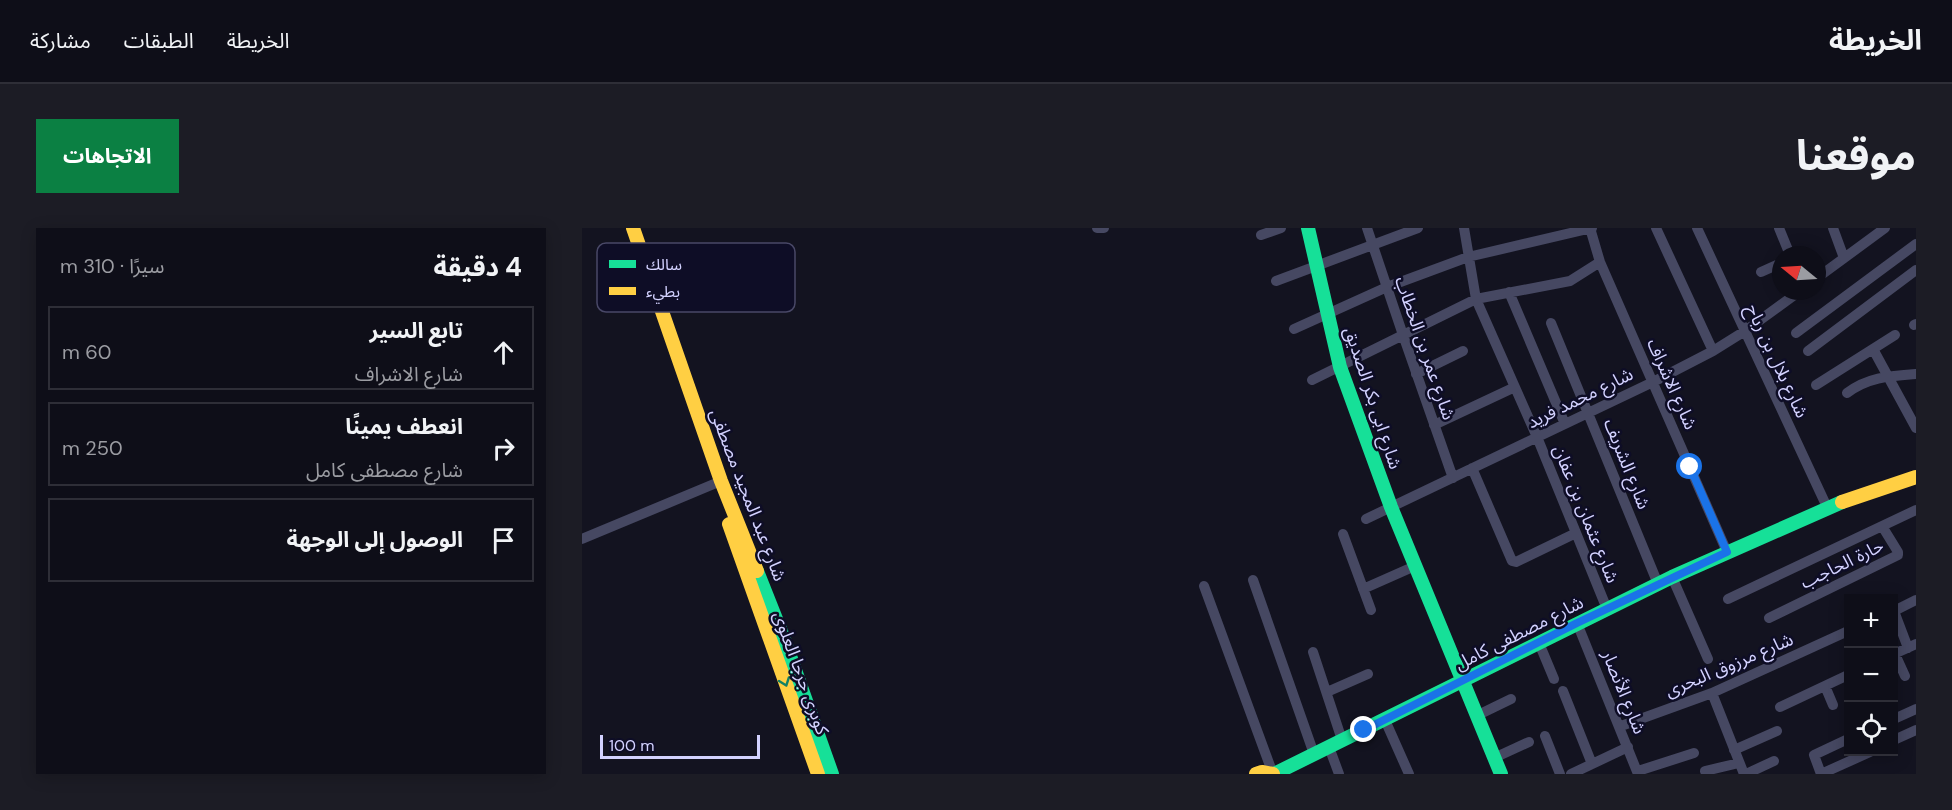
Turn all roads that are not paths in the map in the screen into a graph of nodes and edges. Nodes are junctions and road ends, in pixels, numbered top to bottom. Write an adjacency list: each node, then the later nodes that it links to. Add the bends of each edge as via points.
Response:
1 (633, 228): 16 (street, شارع عبد المجيد مصطفى)
2 (1097, 228): 3 (street)
3 (1104, 228)
4 (1281, 228): 15 (street)
5 (1308, 228): 23 (street, شارع ابى بكر الصديق)
6 (1367, 228): 17 (street, شارع عمر بن الخطاب)
7 (1418, 228): 17 (street)
8 (1464, 228): 20 (street, شارع عثمان بن عفان)
9 (1591, 228): 20 (street); 22 (street, شارع الاشراف)
10 (1656, 228): 42 (street)
11 (1697, 228): 37 (street, شارع بلال بن رباح)
12 (1779, 228): 19 (street)
13 (1833, 228): 21 (street)
14 (1885, 228): 21 (street)
15 (1261, 235)
16 (638, 243)
17 (1373, 244): 23 (street); 29 (street, شارع عمر بن الخطاب)
18 (1916, 244): 25 (street, via 1799,330 1811,349)
19 (1786, 246)
20 (1468, 257): 29 (street); 31 (street, شارع عثمان بن عفان)
21 (1844, 258): 26 (street)
22 (1600, 262): 30 (street, via 1570,281); 48 (street, شارع الاشراف)
23 (1316, 265): 28 (street); 34 (street, شارع ابى بكر الصديق)
24 (1772, 267): 27 (street)
25 (1916, 270)
26 (1826, 271)
27 (1761, 272)
28 (1276, 281)
29 (1387, 287): 34 (street); 38 (street, شارع عمر بن الخطاب)
30 (1509, 292): 31 (street); 53 (street)
31 (1476, 299): 38 (street); 50 (street, شارع عثمان بن عفان)
32 (1788, 300): 37 (street, شارع محمد فريد)
33 (662, 312): 60 (street, شارع عبد المجيد مصطفى)
34 (1327, 315): 36 (street); 43 (street, شارع ابى بكر الصديق)
35 (1551, 322): 52 (street, شارع الشريف)
36 (1294, 329)
37 (1745, 331): 42 (street, شارع محمد فريد); 62 (street, شارع بلال بن رباح)
38 (1403, 335): 43 (street); 44 (street, شارع عمر بن الخطاب)
39 (1895, 335): 40 (street)
40 (1873, 349): 46 (street); 49 (street)
41 (1463, 351): 44 (street)
42 (1713, 351): 48 (street, شارع محمد فريد)
43 (1340, 367): 47 (street); 61 (street, شارع ابى بكر الصديق)
44 (1416, 374): 54 (street, شارع عمر بن الخطاب)
45 (1916, 374): 46 (street)
46 (1887, 376): 51 (street, via 1866,381); 55 (street)
47 (1312, 380)
48 (1653, 382): 52 (street, شارع محمد فريد); 69 (street, شارع الاشراف)
49 (1816, 386)
50 (1515, 387): 54 (street); 56 (street, شارع عثمان بن عفان)
51 (1846, 393)
52 (1588, 413): 53 (street, شارع محمد فريد); 73 (street, شارع الشريف)
53 (1565, 424): 56 (street, شارع محمد فريد)
54 (1434, 425): 59 (street, شارع عمر بن الخطاب)
55 (1916, 428)
56 (1537, 437): 57 (street, شارع محمد فريد); 66 (street, شارع عثمان بن عفان)
57 (1472, 468): 59 (street, شارع محمد فريد); 66 (street, via 1512,561)
58 (1916, 477): 62 (street, شارع مصطفى كامل)
59 (1453, 478): 61 (street, شارع محمد فريد)
60 (721, 481): 68 (street); 128 (street, كوبرى جرجا العلوى, one-way to 128, via 725,512); 129 (street, شارع عبد المجيد مصطفى)
61 (1391, 507): 64 (street, شارع محمد فريد); 70 (street, شارع ابى بكر الصديق)
62 (1827, 507): 69 (street, شارع مصطفى كامل)
63 (1916, 510): 65 (street, حارة الحاجب)
64 (1366, 519)
65 (1882, 526): 76 (street, حارة الحاجب); 81 (street, حارة الحاجب, via 1898,555)
66 (1576, 533): 78 (street, شارع عثمان بن عفان)
67 (1343, 534): 75 (street)
68 (582, 539)
69 (1727, 552): 71 (street, شارع مصطفى كامل)
70 (1415, 566): 75 (street); 95 (street, شارع ابى بكر الصديق)
71 (1672, 577): 73 (street, شارع مصطفى كامل); 89 (street)
72 (1253, 580): 119 (street)
73 (1659, 584): 78 (street, شارع مصطفى كامل)
74 (1204, 586): 126 (street)
75 (1363, 589): 80 (street)
76 (1728, 599)
77 (1916, 600): 79 (street)
78 (1607, 609): 83 (street, شارع مصطفى كامل)
79 (1898, 609)
80 (1371, 610)
81 (1769, 618)
82 (1898, 619): 86 (street)
83 (1577, 623): 85 (street, شارع مصطفى كامل); 107 (street, شارع الأنصار)
84 (1844, 633): 99 (street, شارع مرزوق البحرى)
85 (1539, 643): 93 (street); 95 (street, شارع مصطفى كامل)
86 (1912, 646): 88 (street)
87 (1313, 652): 97 (street)
88 (1898, 652)
89 (1708, 659)
90 (1898, 662): 92 (street)
91 (1368, 674): 97 (street)
92 (1905, 676)
93 (1554, 679)
94 (1844, 679): 96 (street)
95 (1461, 682): 104 (street, شارع ابى بكر الصديق); 106 (street, شارع مصطفى كامل)
96 (1825, 686): 101 (street); 102 (street)
97 (1327, 692): 112 (street)
98 (1563, 692): 124 (street)
99 (1712, 693): 107 (street, شارع مرزوق البحرى); 117 (street)
100 (1511, 699): 104 (street)
101 (1833, 705)
102 (1780, 707)
103 (1916, 709): 105 (street)
104 (1476, 716): 121 (street, شارع ابى بكر الصديق)
105 (1898, 717)
106 (1385, 720): 112 (street, شارع مصطفى كامل); 132 (street)
107 (1621, 726): 116 (street, شارع الأنصار)
108 (1778, 730): 117 (street)
109 (1916, 730): 111 (street)
110 (1545, 736): 134 (street)
111 (1898, 738)
112 (1342, 740): 115 (street, شارع مصطفى كامل)
113 (1844, 741): 137 (street, via 1814,755)
114 (1529, 742): 121 (street)
115 (1329, 747): 119 (street, شارع مصطفى كامل); 131 (street)
116 (1628, 747): 124 (street); 127 (street, شارع الأنصار)
117 (1734, 750): 123 (street)
118 (1694, 753): 127 (street)
119 (1314, 754): 126 (street, شارع مصطفى كامل)
120 (1861, 756): 137 (street)
121 (1494, 758): 133 (street, شارع ابى بكر الصديق)
122 (1774, 761): 136 (street)
123 (1739, 763): 125 (street); 136 (street)
124 (1591, 768): 135 (street)
125 (1705, 771)
126 (1279, 773): 130 (street)
127 (1638, 773)
128 (818, 774)
129 (832, 774)
130 (1256, 774)
131 (1340, 774)
132 (1409, 774)
133 (1501, 774)
134 (1560, 774)
135 (1572, 774)
136 (1745, 774)
137 (1821, 774)

